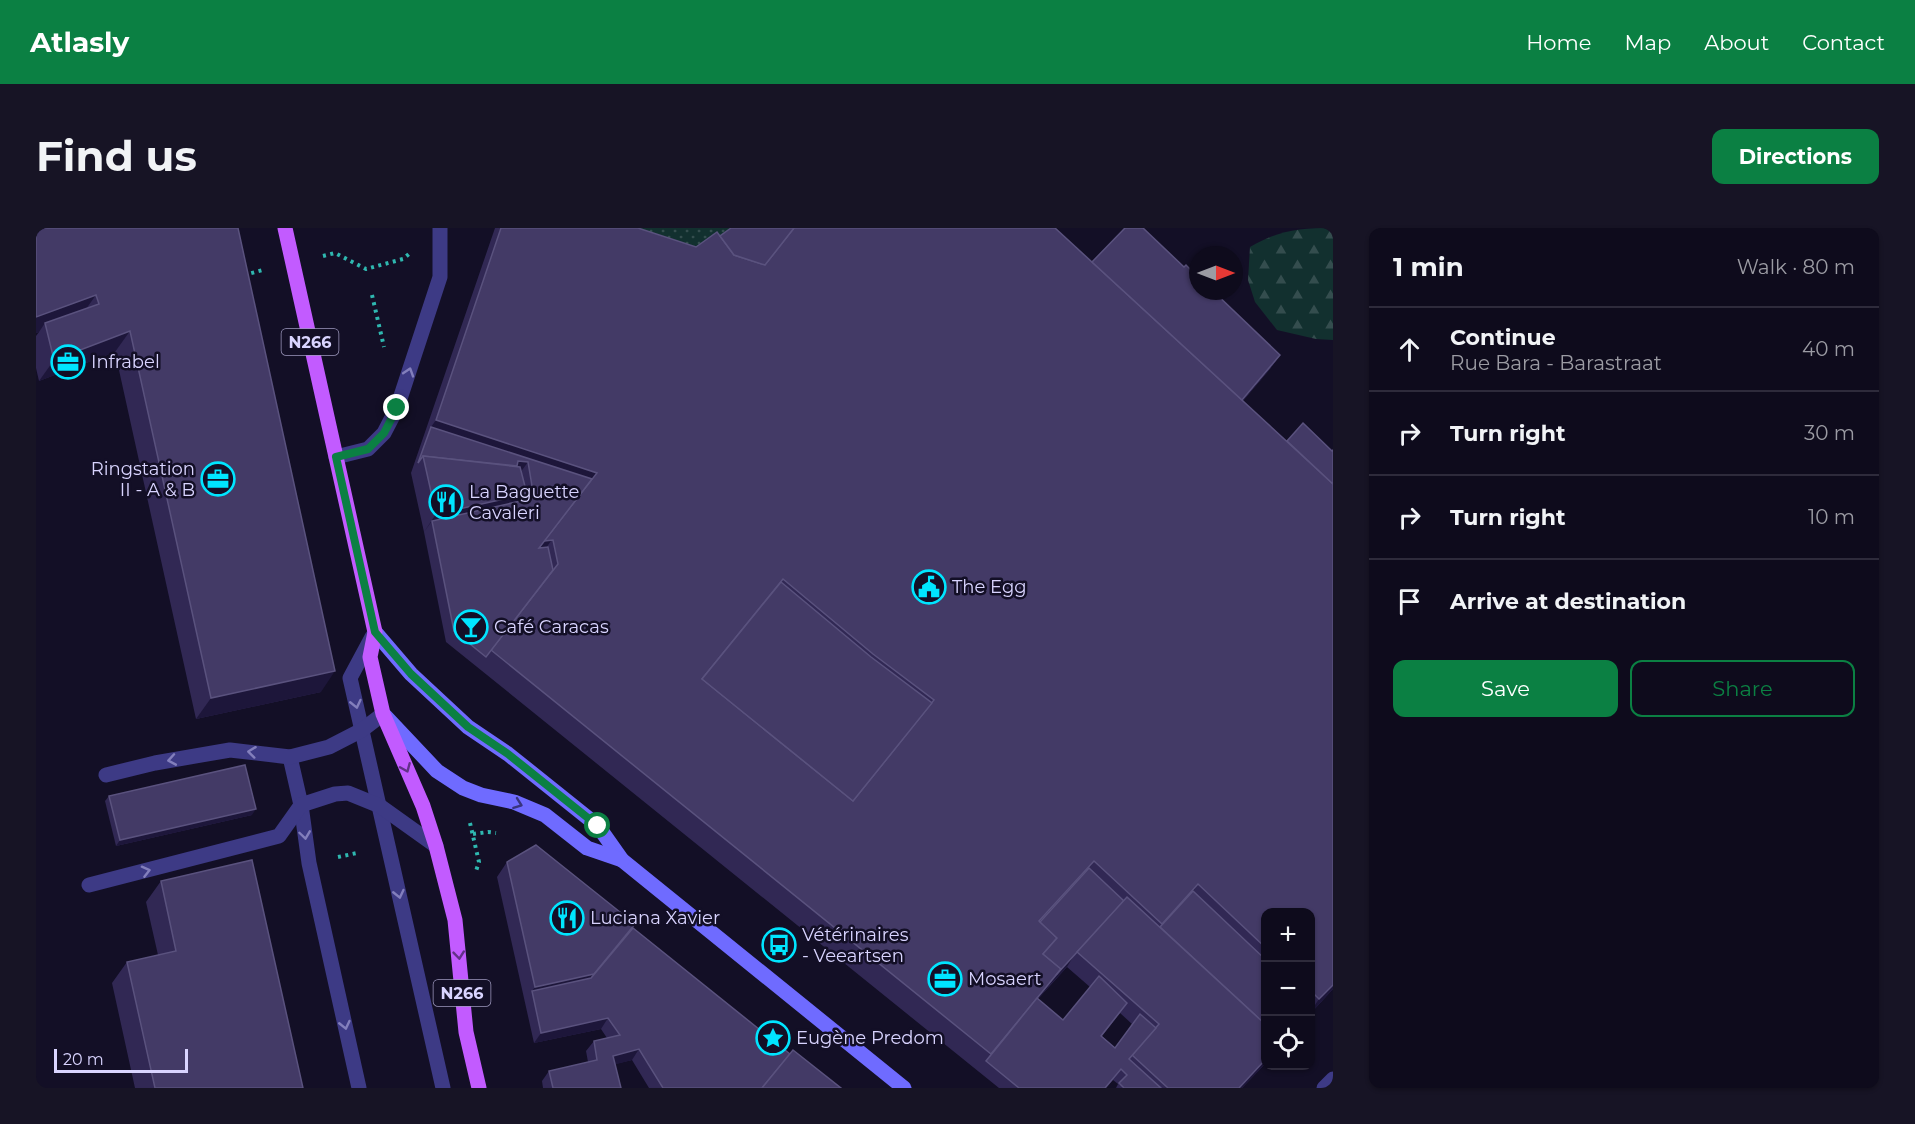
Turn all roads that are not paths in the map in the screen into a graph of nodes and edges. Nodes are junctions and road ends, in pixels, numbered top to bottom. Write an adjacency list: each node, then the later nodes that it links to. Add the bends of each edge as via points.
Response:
1 (285, 228): 3 (main road, N266)
2 (440, 228): 3 (street, one-way to 2, via 368,449 384,433 397,408 440,277)
3 (336, 457): 4 (main road, N266)
4 (375, 632): 5 (main road, N266, via 370,657); 6 (street, one-way to 6, via 350,678); 12 (main road, via 411,674 468,727 598,826)
5 (383, 714): 6 (street); 11 (main road, N266, one-way to 11); 12 (main road, one-way to 12, via 437,771 463,788 545,815 587,849)
6 (362, 730): 7 (street, via 329,747); 10 (street)
7 (290, 757): 8 (street, one-way to 8, via 230,750); 9 (street)
8 (106, 776)
9 (301, 805): 10 (street, via 348,793); 13 (street, one-way to 9, via 279,836); 15 (street, one-way to 15, via 309,863)
10 (380, 806): 11 (street); 16 (street, one-way to 16)
11 (436, 846): 17 (main road, N266, one-way to 17, via 455,920 466,1032)
12 (622, 860): 18 (main road)
13 (89, 885)
14 (1333, 1079): 19 (street)
15 (359, 1088)
16 (443, 1088)
17 (479, 1088)
18 (904, 1088)
19 (1324, 1088)

